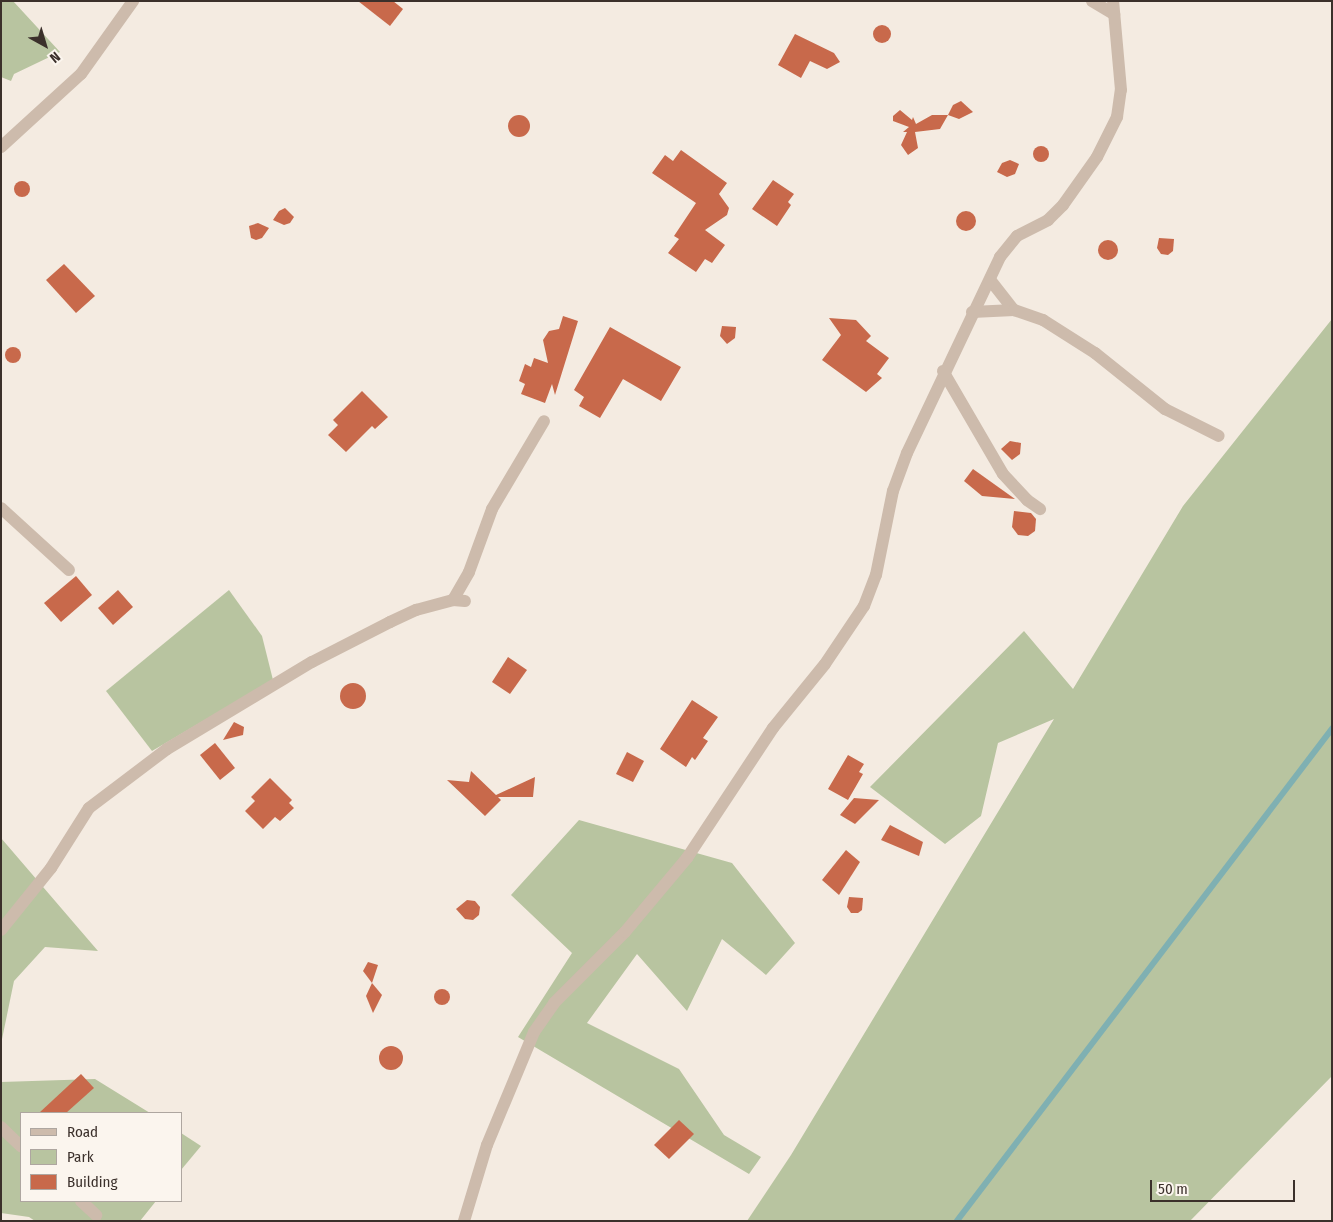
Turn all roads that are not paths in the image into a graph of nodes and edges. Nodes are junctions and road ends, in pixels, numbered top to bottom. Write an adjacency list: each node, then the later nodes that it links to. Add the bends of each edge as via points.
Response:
1 (133, 1): 4 (street, via 81,74)
2 (1092, 1): 3 (street)
3 (1114, 8): 5 (street, via 1121,90 1108,138 1057,212 1010,243 1000,257)
4 (1, 147)
5 (991, 281): 6 (street); 7 (street)
6 (1014, 310): 7 (street); 10 (street, via 1054,326 1123,374 1165,409)
7 (972, 312): 8 (street)
8 (944, 371): 12 (street, via 1003,474); 19 (street, via 893,491 876,575 857,620 773,728 687,858 624,932 554,1003 534,1032 487,1145)
9 (544, 421): 14 (street, via 492,509 459,600 416,610 350,642 167,749 89,808 51,868)
10 (1218, 436)
11 (1, 508): 13 (street)
12 (1040, 509)
13 (69, 570)
14 (1, 930)
15 (1, 1127): 16 (street)
16 (20, 1145)
17 (81, 1202): 18 (street)
18 (96, 1215)
19 (464, 1221)

